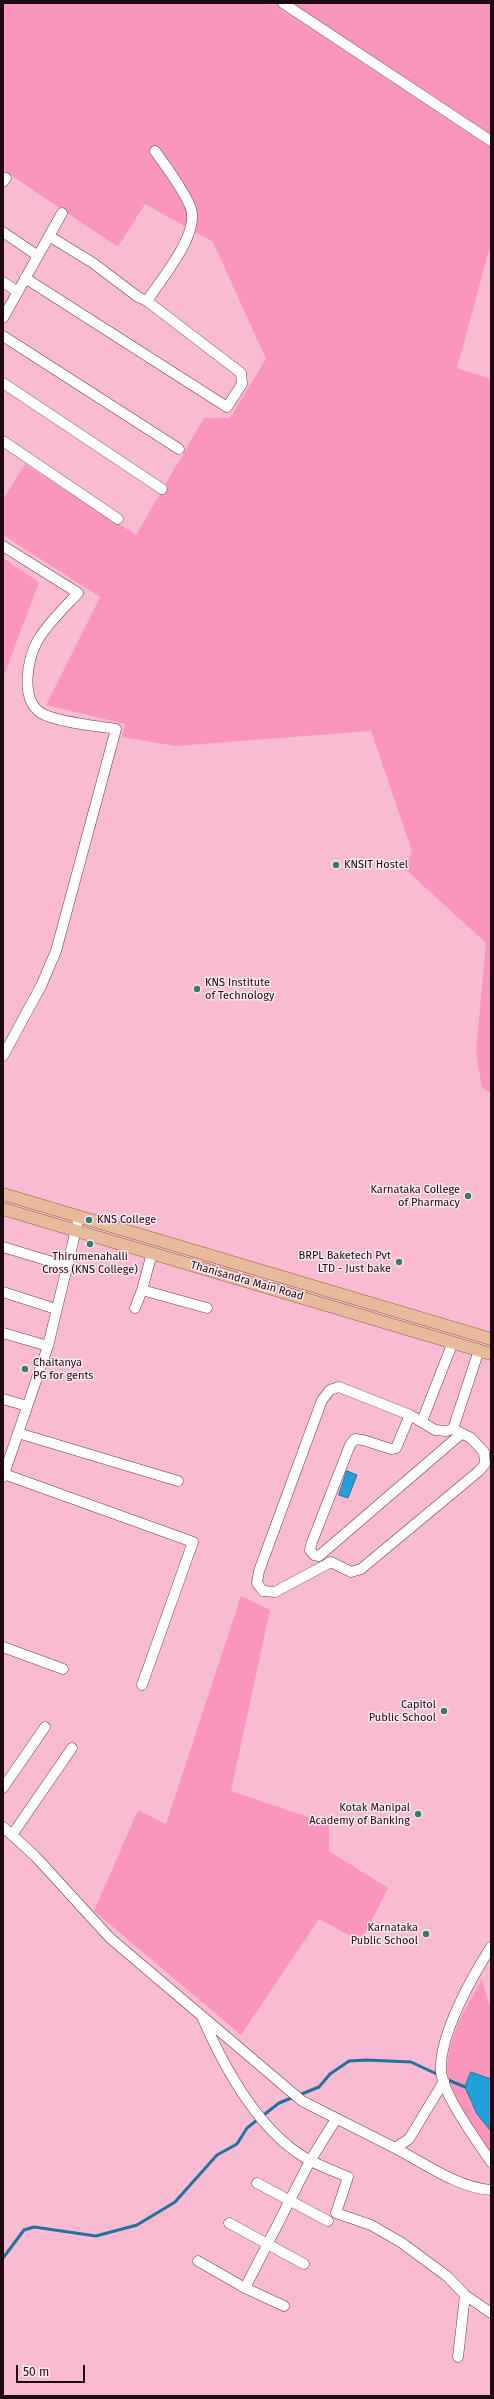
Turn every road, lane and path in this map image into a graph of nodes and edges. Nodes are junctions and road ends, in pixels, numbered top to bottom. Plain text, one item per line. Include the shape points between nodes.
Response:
1 (283, 3) edge
2 (491, 141) edge
3 (156, 151) dead end
4 (62, 213) dead end
5 (3, 232) edge
6 (49, 236) junction
7 (38, 256) junction
8 (25, 278) junction
9 (3, 282) edge
10 (18, 292) junction
11 (147, 301) junction
12 (3, 318) edge
13 (3, 336) edge
14 (3, 383) edge
15 (3, 442) edge
16 (179, 449) dead end
17 (162, 489) dead end
18 (118, 519) dead end
19 (3, 546) edge
20 (3, 1056) edge
21 (3, 1194) edge
22 (3, 1209) edge
23 (79, 1217) junction
24 (75, 1230) junction
25 (3, 1247) edge
26 (152, 1253) junction
27 (66, 1266) junction
28 (142, 1290) junction
29 (3, 1292) edge
30 (135, 1308) dead end
31 (207, 1308) dead end
32 (56, 1309) junction
33 (3, 1333) edge
34 (491, 1339) edge
35 (453, 1342) junction
36 (48, 1346) junction
37 (485, 1352) edge
38 (3, 1399) edge
39 (27, 1406) junction
40 (410, 1415) junction
41 (422, 1421) junction
42 (457, 1432) junction
43 (18, 1433) junction
44 (8, 1448) edge
45 (3, 1476) edge
46 (178, 1481) dead end
47 (3, 1647) edge
48 (63, 1669) dead end
49 (142, 1685) dead end
50 (45, 1727) dead end
51 (72, 1748) dead end
52 (3, 1788) edge
53 (3, 1826) edge
54 (12, 1835) junction
55 (491, 1947) edge
56 (202, 2016) junction
57 (444, 2081) junction
58 (336, 2119) junction
59 (395, 2148) junction
60 (310, 2161) junction
61 (491, 2162) edge
62 (257, 2183) dead end
63 (491, 2190) edge
64 (290, 2201) junction
65 (328, 2221) dead end
66 (229, 2223) dead end
67 (268, 2244) junction
68 (198, 2261) dead end
69 (304, 2264) dead end
70 (245, 2288) junction
71 (465, 2295) junction
72 (284, 2306) dead end
73 (491, 2313) edge
74 (458, 2357) dead end

1 - 2 street
3 - 11 street via 191,206 193,222 189,236
4 - 6 street
5 - 7 street
6 - 7 street
6 - 11 street
7 - 8 street
8 - 10 street
8 - 11 street via 226,407 242,384 241,373
9 - 10 street
10 - 12 street
13 - 16 street
14 - 17 street
15 - 18 street
19 - 20 street via 78,593 37,640 31,657 29,676 28,695 32,705 42,714 54,718 116,729 56,951 41,986
21 - 23 main road, Thanisandra Main Road
22 - 24 main road, Thanisandra Main Road
23 - 24 street
23 - 34 main road, Thanisandra Main Road
24 - 26 main road, Thanisandra Main Road
24 - 27 street
25 - 27 street
26 - 28 street
26 - 35 main road, Thanisandra Main Road
27 - 32 street
28 - 30 street
28 - 31 street
29 - 32 street
32 - 36 street
33 - 36 street
35 - 37 main road, Thanisandra Main Road
35 - 41 street
36 - 39 street
37 - 42 street
38 - 39 street
39 - 43 street
40 - 41 street
40 - 42 street via 396,1448 391,1450 359,1439 355,1439 350,1445 312,1542 310,1550 314,1555 319,1556
40 - 42 street via 339,1387 330,1390 322,1400 259,1571 257,1583 263,1591 275,1592 331,1562 351,1572 361,1569 479,1471 484,1464 484,1452 471,1438
41 - 42 street via 435,1430
43 - 44 street
43 - 46 street
44 - 45 street
45 - 49 street via 193,1542
47 - 48 street
50 - 52 street
51 - 54 street
53 - 54 street
54 - 56 street via 35,1856 110,1938
55 - 57 street via 471,1979 451,2023 441,2070
56 - 58 street via 296,2096
56 - 60 street via 219,2056 261,2117 274,2134
57 - 59 street via 409,2139
57 - 61 street via 457,2109
58 - 59 street
58 - 60 street
59 - 63 street via 457,2180 480,2189
60 - 64 street
60 - 71 street via 348,2177 336,2213 371,2225 402,2243 448,2277
62 - 64 street
64 - 65 street
64 - 67 street
66 - 67 street
67 - 69 street
67 - 70 street
68 - 70 street
70 - 72 street
71 - 73 street
71 - 74 street

